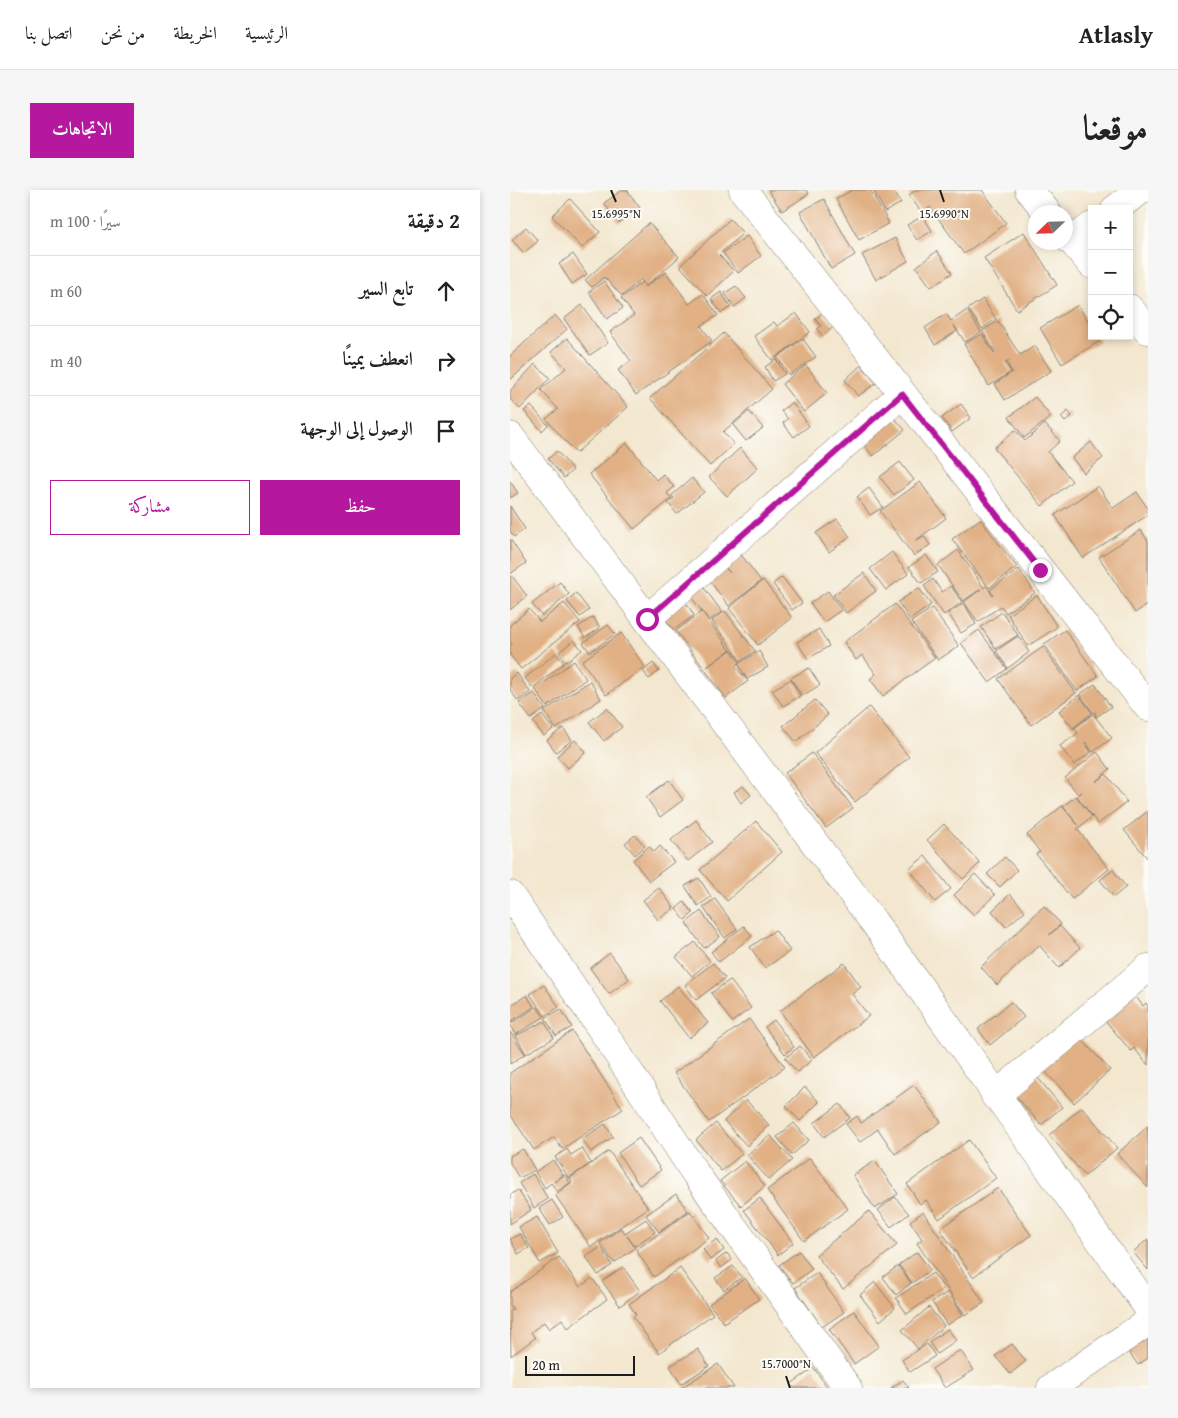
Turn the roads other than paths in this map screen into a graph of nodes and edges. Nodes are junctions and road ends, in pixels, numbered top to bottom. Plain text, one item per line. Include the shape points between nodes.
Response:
1 (743, 190) edge
2 (1029, 190) edge
3 (1141, 190) edge
4 (1041, 205) edge
5 (1121, 205) edge
6 (1076, 234) edge
7 (1088, 257) edge
8 (1133, 313) edge
9 (1148, 330) edge
10 (902, 394) junction
11 (510, 436) edge
12 (647, 619) junction
13 (1148, 707) edge
14 (510, 895) edge
15 (1148, 968) edge
16 (995, 1096) junction
17 (1148, 1308) edge
18 (1148, 1322) edge
19 (848, 1388) edge
20 (1051, 1388) edge

1 - 10 street
2 - 4 street
3 - 5 street
6 - 7 street
8 - 9 street
10 - 12 street
10 - 13 street
11 - 12 street
12 - 16 street via 873,921
14 - 19 street via 695,1173
15 - 16 street
16 - 17 street
18 - 20 street

